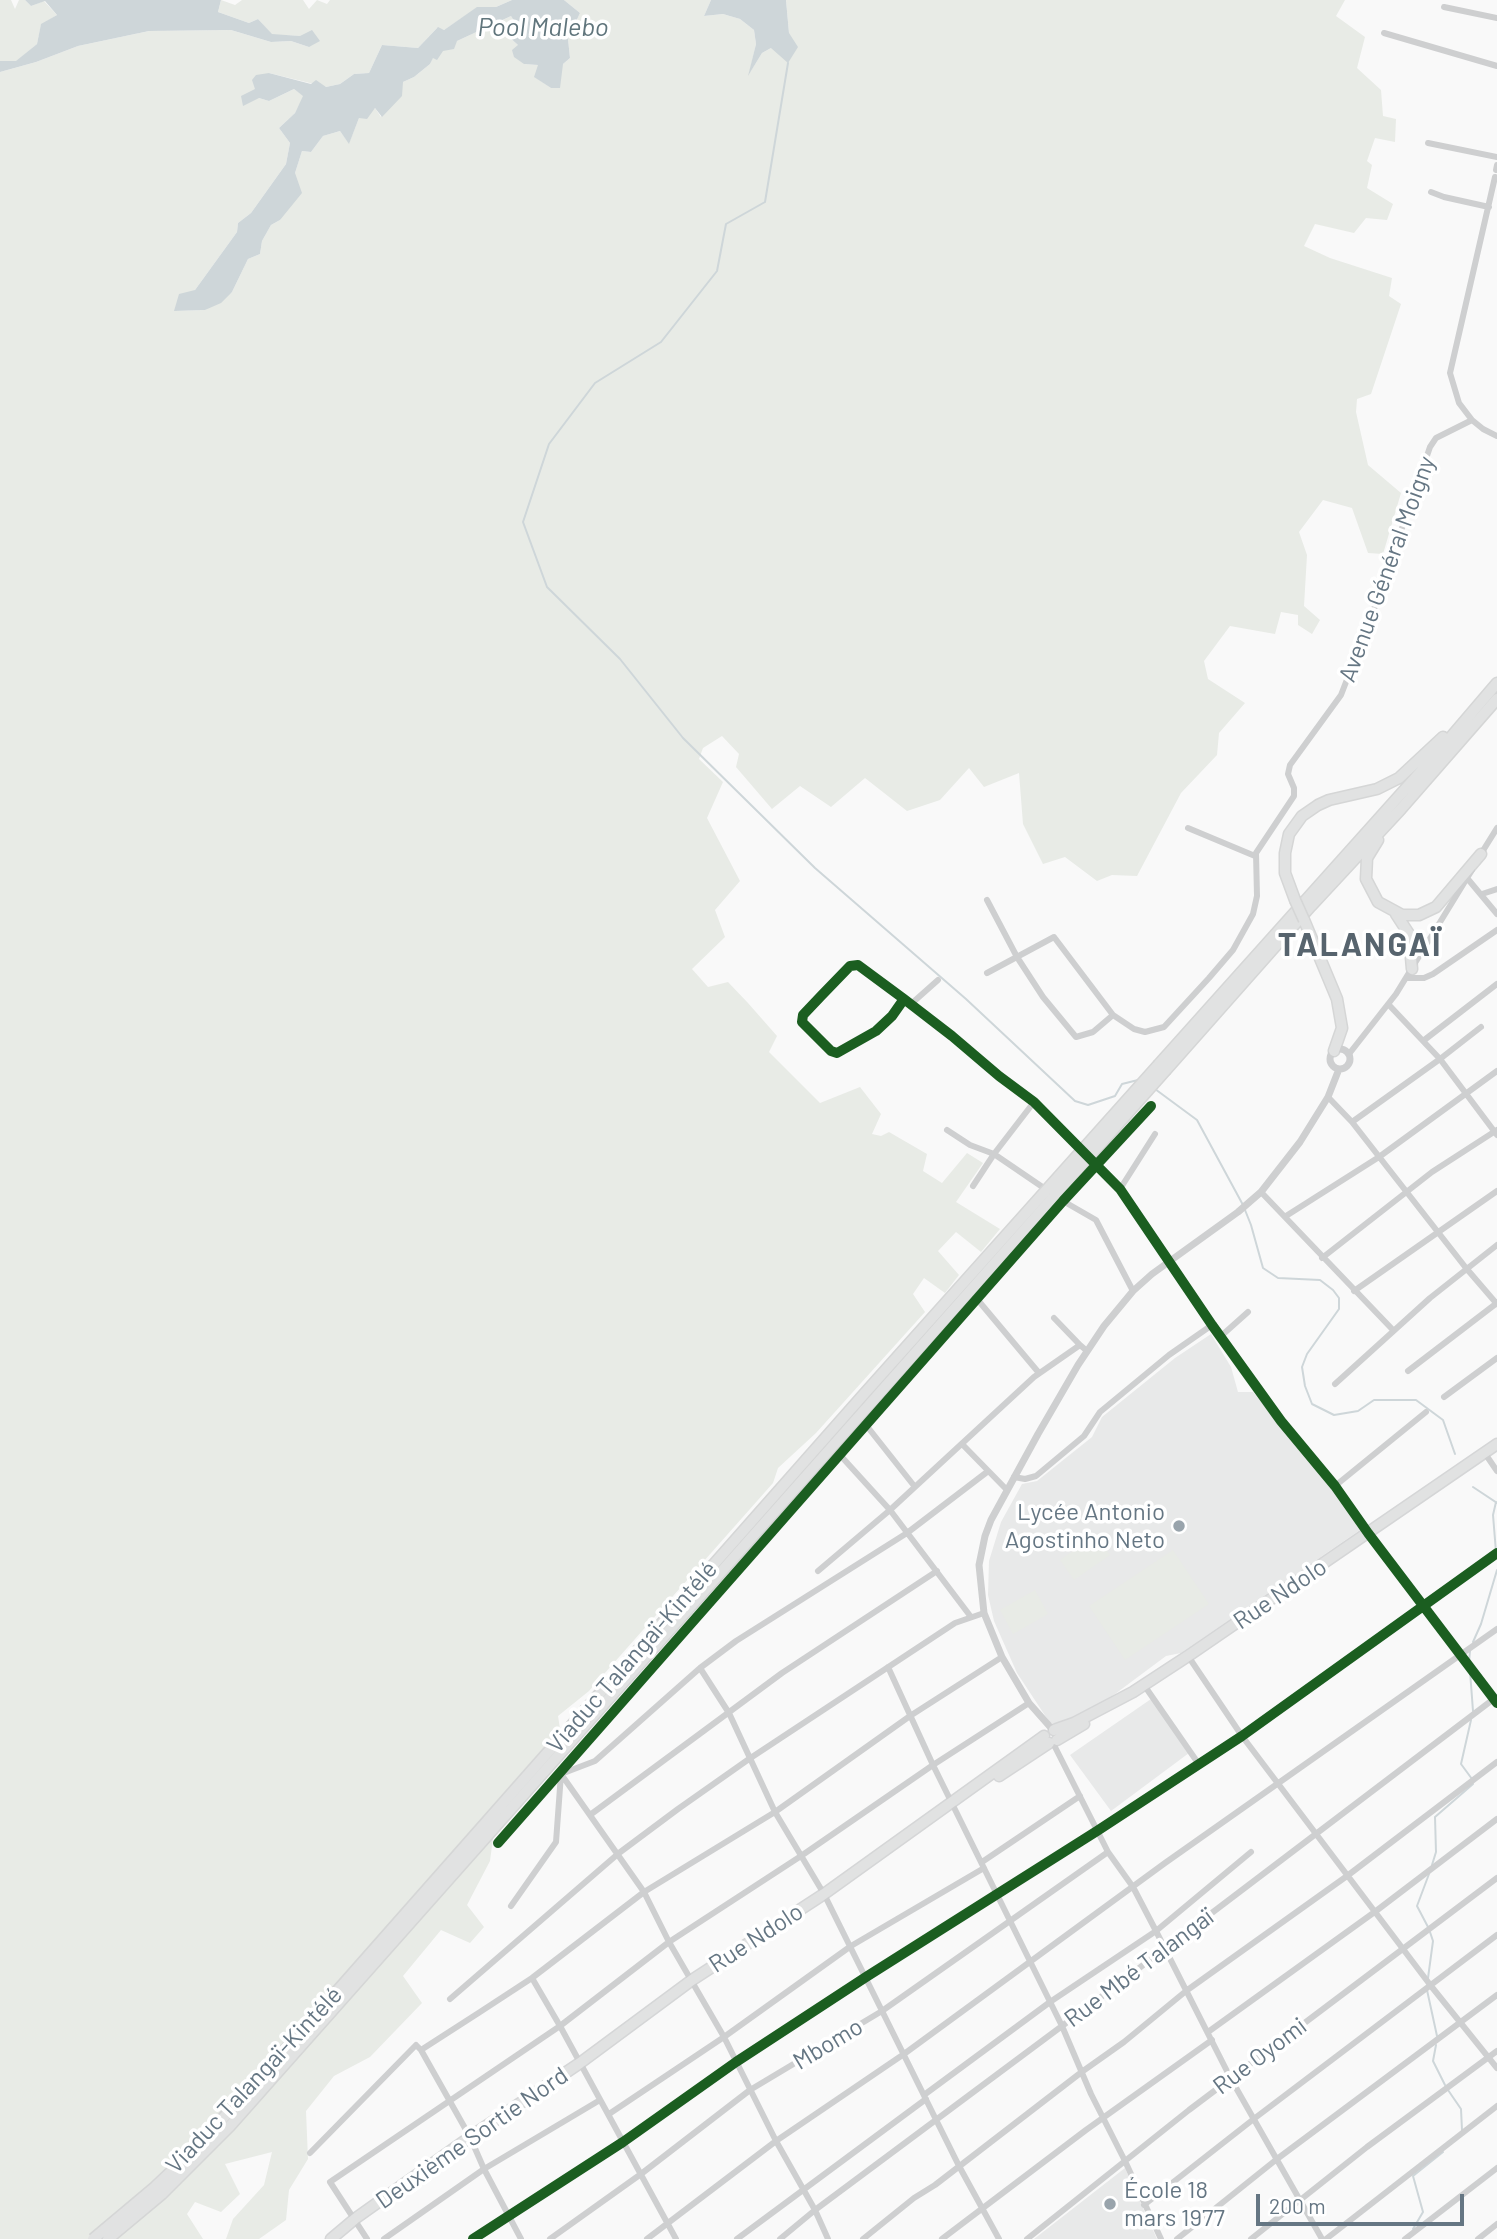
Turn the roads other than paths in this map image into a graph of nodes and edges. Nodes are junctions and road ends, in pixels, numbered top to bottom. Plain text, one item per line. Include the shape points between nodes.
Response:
1 (1444, 7) dead end
2 (1497, 18) edge
3 (1384, 33) dead end
4 (1497, 66) edge
5 (1427, 143) dead end
6 (1497, 157) edge
7 (1496, 173) edge
8 (1497, 191) edge
9 (1431, 192) dead end
10 (1490, 204) junction
11 (1472, 420) junction
12 (1497, 436) edge
13 (1497, 684) edge
14 (1497, 699) edge
15 (1472, 710) junction
16 (1401, 809) junction
17 (1188, 828) dead end
18 (1497, 828) edge
19 (1481, 854) junction
20 (1255, 856) junction
21 (1467, 878) junction
22 (1497, 889) edge
23 (1482, 894) junction
24 (987, 900) dead end
25 (1396, 914) junction
26 (1497, 914) edge
27 (1497, 930) edge
28 (1017, 957) junction
29 (986, 973) dead end
30 (1409, 973) junction
31 (938, 980) dead end
32 (1497, 984) edge
33 (904, 999) junction
34 (911, 1004) junction
35 (1389, 1005) junction
36 (1113, 1015) junction
37 (1481, 1027) dead end
38 (1423, 1041) junction
39 (1334, 1051) junction
40 (1349, 1054) junction
41 (1440, 1059) junction
42 (1162, 1067) junction
43 (1339, 1069) junction
44 (1497, 1071) edge
45 (1467, 1093) junction
46 (1328, 1097) junction
47 (1034, 1102) junction
48 (1151, 1105) dead end
49 (1352, 1122) junction
50 (947, 1130) dead end
51 (1496, 1132) edge
52 (1155, 1135) dead end
53 (993, 1154) junction
54 (1379, 1157) junction
55 (1098, 1164) junction
56 (973, 1186) dead end
57 (1120, 1189) junction
58 (1497, 1191) edge
59 (1261, 1192) junction
60 (1406, 1193) junction
61 (1063, 1201) junction
62 (1286, 1216) junction
63 (1437, 1231) junction
64 (1497, 1245) edge
65 (1322, 1258) junction
66 (1169, 1260) junction
67 (1466, 1268) junction
68 (1133, 1291) junction
69 (1354, 1291) junction
70 (977, 1299) junction
71 (1497, 1303) edge
72 (1248, 1312) dead end
73 (1055, 1318) dead end
74 (1212, 1325) junction
75 (1392, 1330) junction
76 (1220, 1337) junction
77 (1080, 1345) junction
78 (1087, 1351) junction
79 (1497, 1358) edge
80 (1408, 1371) dead end
81 (1039, 1373) junction
82 (1335, 1384) dead end
83 (1444, 1397) dead end
84 (1426, 1412) dead end
85 (866, 1425) junction
86 (962, 1444) junction
87 (1497, 1444) edge
88 (1484, 1452) junction
89 (840, 1455) junction
90 (1497, 1471) edge
91 (987, 1472) junction
92 (1014, 1477) junction
93 (915, 1486) junction
94 (1335, 1486) junction
95 (1007, 1490) junction
96 (890, 1510) junction
97 (907, 1533) junction
98 (1368, 1533) junction
99 (1497, 1553) edge
100 (818, 1571) dead end
101 (937, 1571) junction
102 (1422, 1605) junction
103 (984, 1613) junction
104 (971, 1617) junction
105 (1497, 1629) edge
106 (1459, 1655) junction
107 (1188, 1656) junction
108 (1002, 1657) junction
109 (888, 1667) junction
110 (700, 1668) junction
111 (1144, 1685) junction
112 (1496, 1700) edge
113 (1029, 1703) junction
114 (729, 1713) junction
115 (910, 1716) junction
116 (1242, 1736) junction
117 (1050, 1737) junction
118 (749, 1759) junction
119 (1497, 1762) edge
120 (1198, 1763) junction
121 (933, 1765) junction
122 (561, 1774) junction
123 (1279, 1785) junction
124 (1080, 1796) junction
125 (952, 1804) junction
126 (775, 1812) junction
127 (590, 1815) junction
128 (1497, 1819) edge
129 (1097, 1831) junction
130 (1316, 1834) junction
131 (498, 1843) dead end
132 (1108, 1852) junction
133 (1251, 1852) dead end
134 (619, 1853) junction
135 (801, 1856) junction
136 (983, 1865) junction
137 (1347, 1876) junction
138 (1497, 1878) edge
139 (1133, 1887) junction
140 (644, 1892) junction
141 (824, 1894) junction
142 (997, 1894) junction
143 (511, 1906) dead end
144 (1376, 1911) junction
145 (1011, 1921) junction
146 (1156, 1931) junction
147 (1497, 1935) edge
148 (668, 1942) junction
149 (851, 1946) junction
150 (1166, 1948) junction
151 (1404, 1949) junction
152 (1030, 1962) junction
153 (866, 1977) junction
154 (532, 1978) junction
155 (692, 1980) junction
156 (1431, 1986) junction
157 (1186, 1991) junction
158 (1497, 1995) edge
159 (450, 1999) dead end
160 (1050, 2003) junction
161 (882, 2011) junction
162 (1460, 2023) junction
163 (560, 2026) junction
164 (1062, 2026) junction
165 (1208, 2032) junction
166 (724, 2037) junction
167 (1212, 2040) junction
168 (421, 2050) junction
169 (1497, 2051) edge
170 (904, 2054) junction
171 (1489, 2057) junction
172 (736, 2062) junction
173 (580, 2063) junction
174 (1497, 2068) edge
175 (1083, 2071) junction
176 (1231, 2079) junction
177 (750, 2090) junction
178 (925, 2097) junction
179 (600, 2100) junction
180 (450, 2101) junction
181 (1497, 2106) edge
182 (609, 2114) junction
183 (1104, 2118) junction
184 (1255, 2118) junction
185 (937, 2120) junction
186 (470, 2137) junction
187 (776, 2141) junction
188 (623, 2142) junction
189 (310, 2152) dead end
190 (1277, 2158) junction
191 (1125, 2161) junction
192 (959, 2166) junction
193 (1497, 2168) edge
194 (484, 2169) junction
195 (640, 2174) junction
196 (802, 2190) junction
197 (1300, 2202) junction
198 (1144, 2205) junction
199 (982, 2207) junction
200 (815, 2210) junction
201 (508, 2216) junction
202 (356, 2218) junction
203 (668, 2224) junction
204 (1497, 2224) edge
205 (93, 2239) edge
206 (108, 2239) edge
207 (331, 2239) edge
208 (367, 2239) edge
209 (384, 2239) edge
210 (473, 2239) edge
211 (522, 2239) edge
212 (550, 2239) edge
213 (648, 2239) edge
214 (676, 2239) edge
215 (737, 2239) edge
216 (780, 2239) edge
217 (828, 2239) edge
218 (863, 2239) edge
219 (942, 2239) edge
220 (999, 2239) edge
221 (1027, 2239) edge
222 (1161, 2239) edge
223 (1177, 2239) edge
224 (1251, 2239) edge
225 (1324, 2239) edge
226 (1405, 2239) edge
227 (1478, 2239) edge

1 - 2 street
3 - 4 street
5 - 6 street
7 - 10 street
8 - 10 street
9 - 10 street
10 - 11 street via 1450,373 1459,403
11 - 12 street
11 - 20 street, Avenue Général Moigny via 1436,438 1430,447 1341,695 1290,765 1294,796
13 - 15 main road
14 - 16 main road
15 - 39 main road, bridge via 1399,778 1318,805 1302,816 1289,834 1285,873 1338,999 1342,1028
15 - 42 main road
16 - 25 main road via 1372,849 1365,869 1372,895
16 - 42 main road
17 - 20 street
18 - 19 street
19 - 21 street
19 - 25 main road via 1436,907 1419,915
20 - 36 street via 1253,915 1233,950 1209,978 1158,1029 1140,1031
21 - 23 street
21 - 30 street
22 - 23 street
23 - 26 street
24 - 28 street
25 - 30 main road via 1409,934 1413,954
27 - 30 street via 1429,976
28 - 29 street
28 - 36 street via 1054,937
28 - 36 street via 1076,1037 1093,1032
30 - 35 street
31 - 34 street
32 - 38 street
33 - 33 street via 876,1031 837,1053 802,1019 854,964
33 - 34 street
34 - 47 street
35 - 38 street
35 - 40 street
37 - 41 street
38 - 41 street
39 - 40 street via 1342,1049
39 - 43 street via 1330,1061
40 - 43 street via 1348,1065
41 - 45 street
41 - 49 street
42 - 205 main road, Viaduc Talangaï-Kintélé, bridge via 270,2067 193,2151
42 - 206 main road, Viaduc Talangaï-Kintélé, bridge via 230,2126 162,2194
43 - 46 street
44 - 45 street
45 - 51 street
45 - 54 street
46 - 49 street
46 - 59 street via 1293,1154
47 - 53 street
47 - 55 street
48 - 55 street
49 - 54 street
50 - 53 street
51 - 60 street
52 - 57 street
53 - 56 street
53 - 61 street
54 - 60 street
54 - 62 street
55 - 57 street
55 - 61 street
57 - 66 street
58 - 63 street
59 - 62 street
59 - 66 street
60 - 63 street
60 - 65 street
61 - 68 street via 1096,1220
61 - 70 street
62 - 65 street
63 - 67 street
63 - 69 street
64 - 67 street
65 - 69 street
66 - 68 street
66 - 74 street
67 - 71 street
67 - 75 street
68 - 78 street
69 - 75 street
70 - 81 street
70 - 85 street
71 - 80 street
72 - 76 street
73 - 77 street
74 - 76 street
74 - 92 street via 1100,1412 1084,1436 1036,1476
75 - 82 street
76 - 94 street
77 - 78 street
77 - 81 street
78 - 92 street
79 - 83 street
81 - 86 street
84 - 94 street
85 - 89 street
85 - 93 street
86 - 91 street
86 - 93 street
87 - 88 main road, Rue Ndolo
88 - 90 street
88 - 98 main road, Rue Ndolo
89 - 96 street
89 - 122 street
91 - 95 street
91 - 97 street
92 - 95 street
93 - 96 street
94 - 98 street
95 - 103 street via 981,1552
96 - 97 street
96 - 100 street
97 - 101 street
97 - 110 street
98 - 102 street
98 - 107 main road, Rue Ndolo
99 - 102 street
101 - 104 street
101 - 114 street
102 - 106 street
102 - 116 street
103 - 104 street
103 - 108 street
104 - 109 street
105 - 106 street
106 - 112 street
106 - 123 street
107 - 111 main road, Rue Ndolo
107 - 116 street
108 - 113 street
108 - 115 street
109 - 115 street
109 - 118 street
110 - 114 street
110 - 122 street via 595,1760
111 - 117 main road, Rue Ndolo
111 - 120 street
112 - 130 street, Rue Mbé Talangaï
113 - 117 street
113 - 121 street
114 - 118 street
114 - 127 street
115 - 121 street
115 - 126 street
116 - 120 street
116 - 123 street
117 - 124 street
117 - 125 main road
118 - 126 street
118 - 134 street
119 - 137 street
120 - 129 street
121 - 125 street
121 - 135 street
122 - 127 street
122 - 131 street
122 - 143 street via 556,1842
123 - 130 street
123 - 139 street
124 - 129 street
124 - 136 street
125 - 136 street
125 - 141 main road, Rue Ndolo
126 - 135 street
126 - 140 street
127 - 134 street
128 - 144 street
129 - 132 street
129 - 142 street
130 - 137 street
130 - 150 street, Rue Mbé Talangaï
132 - 139 street
132 - 145 street, Mbomo
133 - 146 street
134 - 140 street
134 - 159 street
135 - 141 street
135 - 148 street
136 - 142 street
136 - 149 street
137 - 144 street
137 - 157 street
138 - 151 street, Rue Oyomi
139 - 146 street
139 - 152 street
140 - 148 street
140 - 154 street
141 - 149 street
141 - 155 main road, Rue Ndolo
142 - 145 street
142 - 153 street
144 - 151 street
144 - 165 street
145 - 152 street
145 - 161 street, Mbomo
146 - 150 street
146 - 160 street
147 - 156 street
148 - 155 street
148 - 163 street
149 - 153 street
149 - 166 street
150 - 157 street
150 - 164 street, Rue Mbé Talangaï
151 - 156 street
151 - 176 street, Rue Oyomi
152 - 160 street
152 - 170 street
153 - 161 street
153 - 172 street
154 - 163 street
154 - 168 street
155 - 166 street
155 - 173 main road, Rue Ndolo
156 - 162 street
156 - 184 street
157 - 165 street
157 - 175 street
158 - 162 street
160 - 164 street
160 - 178 street
161 - 170 street
161 - 177 street, Mbomo
162 - 171 street
162 - 190 street
163 - 173 street
163 - 180 street
164 - 175 street
164 - 185 street, Rue Mbé Talangaï
165 - 167 street
166 - 172 street
166 - 182 street
167 - 176 street
167 - 183 street
168 - 180 street
168 - 189 street via 416,2045
169 - 171 street
170 - 178 street
170 - 187 street
171 - 174 street
171 - 197 street
172 - 177 street
172 - 188 street
173 - 179 street
173 - 186 main road, Deuxième Sortie Nord
175 - 183 street
175 - 192 street
176 - 184 street
176 - 191 street, Rue Oyomi
177 - 187 street
177 - 195 street, Mbomo
178 - 185 street
178 - 196 street
179 - 182 street
179 - 194 street
180 - 186 street
180 - 202 street via 330,2182
181 - 225 street
182 - 188 street
183 - 191 street
183 - 199 street
184 - 190 street
184 - 198 street
185 - 192 street
185 - 200 street, Rue Mbé Talangaï
186 - 194 street
186 - 202 main road, Deuxième Sortie Nord
187 - 196 street
187 - 203 street
188 - 195 street
188 - 201 street
190 - 197 street
190 - 223 street
191 - 198 street
191 - 221 street, Rue Oyomi
192 - 199 street
192 - 218 street
193 - 226 street
194 - 201 street
194 - 209 street
195 - 203 street
195 - 212 street, Mbomo
196 - 200 street
196 - 215 street
197 - 224 street
197 - 225 street
198 - 222 street
199 - 219 street
199 - 220 street
200 - 216 street, Rue Mbé Talangaï
200 - 217 street
201 - 210 street
201 - 211 street
202 - 207 main road, Deuxième Sortie Nord
202 - 208 street
203 - 213 street
203 - 214 street
204 - 227 street

